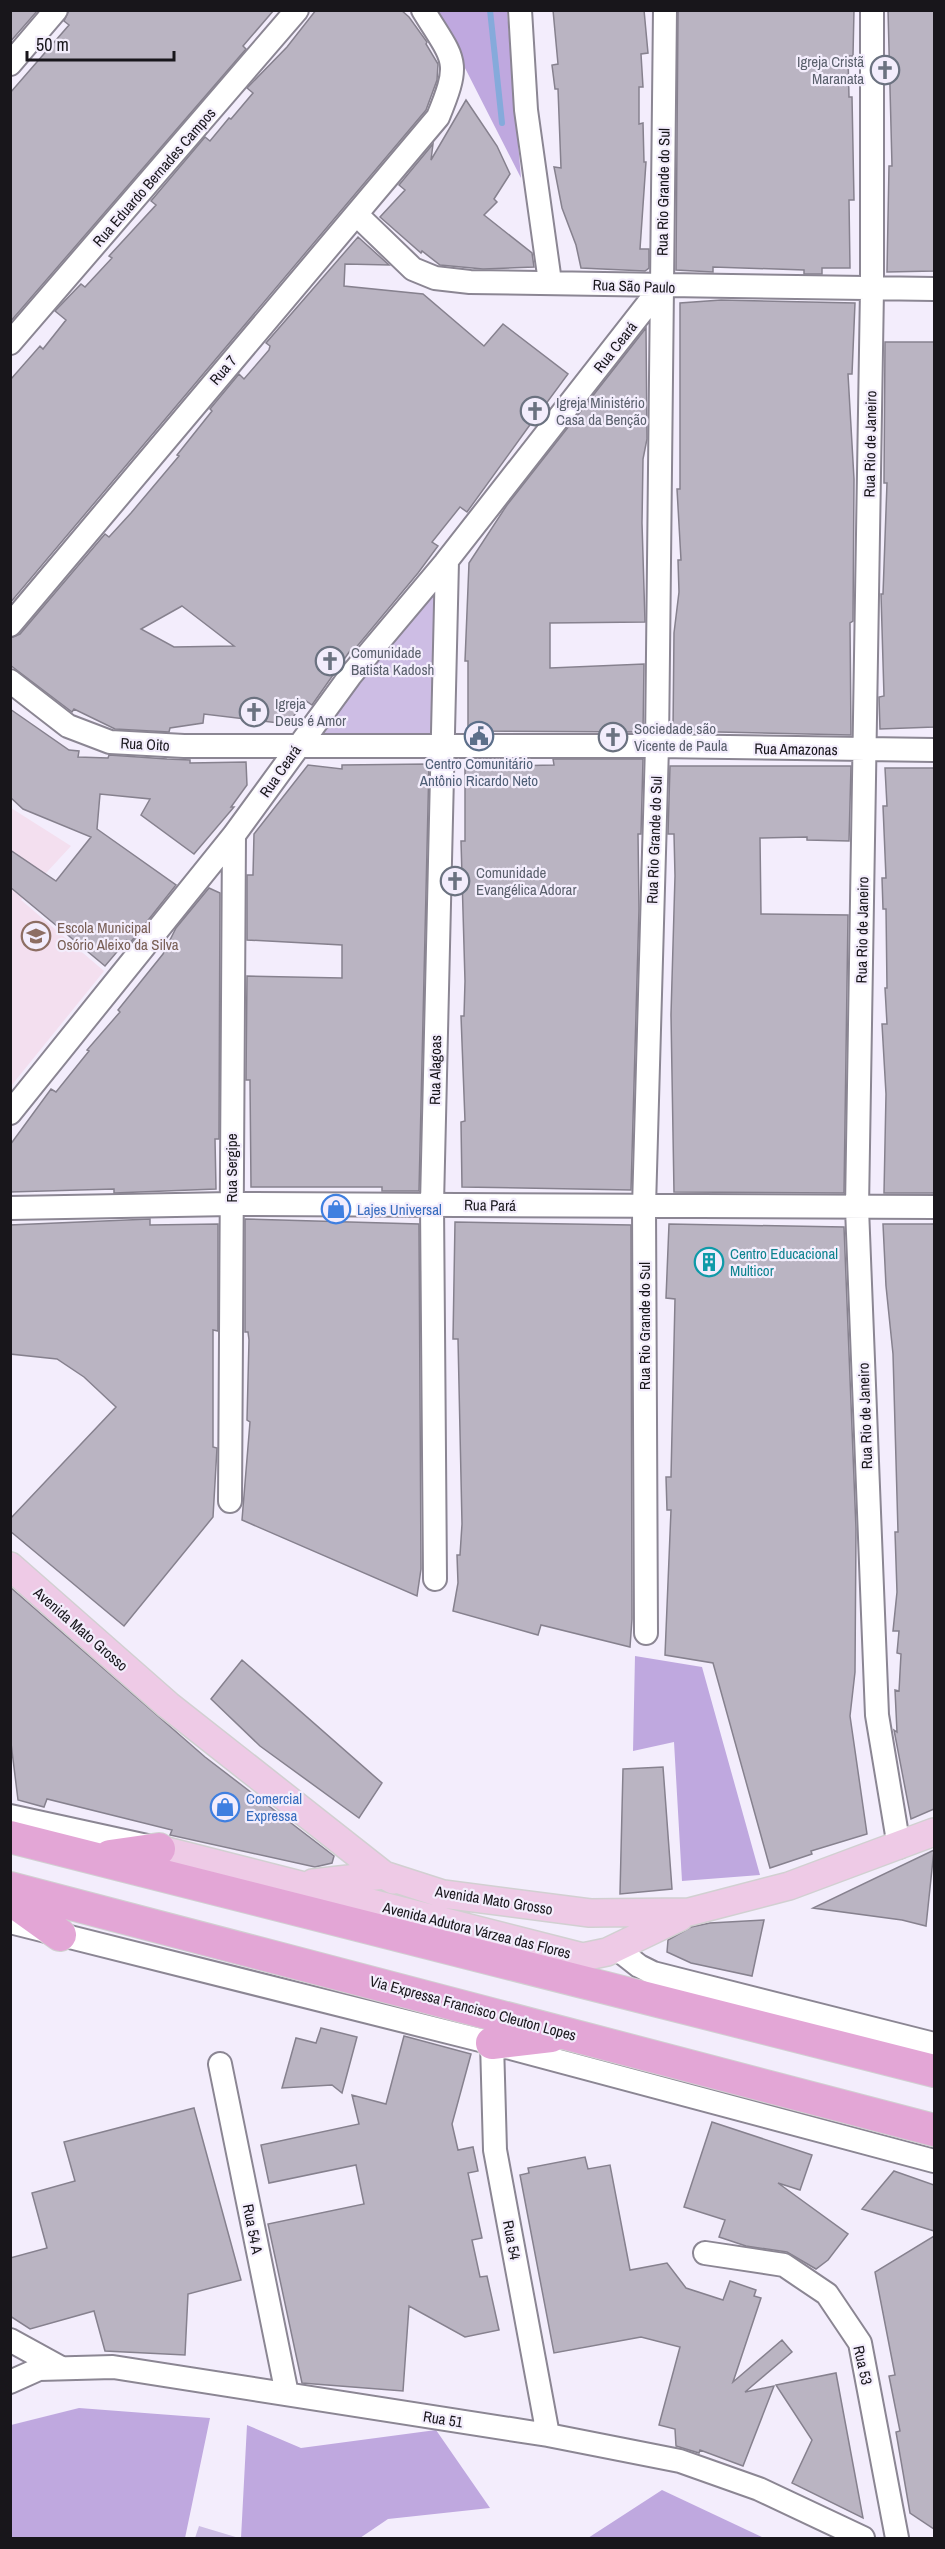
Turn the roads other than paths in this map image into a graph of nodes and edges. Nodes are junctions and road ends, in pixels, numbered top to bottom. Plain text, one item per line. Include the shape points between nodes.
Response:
1 (56, 10) edge
2 (297, 10) edge
3 (423, 10) edge
4 (520, 10) edge
5 (665, 10) edge
6 (872, 10) edge
7 (10, 64) edge
8 (357, 215) junction
9 (550, 282) junction
10 (661, 287) junction
11 (872, 289) junction
12 (934, 289) edge
13 (10, 343) edge
14 (447, 561) junction
15 (10, 624) edge
16 (10, 681) edge
17 (298, 745) junction
18 (444, 746) junction
19 (657, 746) junction
20 (934, 750) edge
21 (865, 751) junction
22 (234, 835) junction
23 (10, 1113) edge
24 (231, 1203) junction
25 (432, 1204) junction
26 (934, 1206) edge
27 (644, 1207) junction
28 (10, 1208) edge
29 (857, 1208) junction
30 (230, 1502) dead end
31 (10, 1566) edge
32 (435, 1579) dead end
33 (646, 1633) dead end
34 (10, 1816) edge
35 (934, 1832) edge
36 (10, 1837) edge
37 (339, 1840) junction
38 (898, 1847) junction
39 (159, 1849) junction
40 (88, 1857) junction
41 (384, 1875) junction
42 (329, 1881) junction
43 (297, 1885) junction
44 (10, 1888) edge
45 (10, 1899) edge
46 (537, 1908) junction
47 (689, 1912) junction
48 (10, 1922) edge
49 (443, 1922) junction
50 (60, 1935) junction
51 (616, 1948) junction
52 (571, 2034) junction
53 (492, 2043) junction
54 (934, 2044) edge
55 (220, 2064) dead end
56 (934, 2072) edge
57 (934, 2130) edge
58 (934, 2161) edge
59 (705, 2253) dead end
60 (10, 2340) edge
61 (62, 2369) junction
62 (10, 2382) edge
63 (287, 2394) junction
64 (548, 2435) junction
65 (863, 2538) edge
66 (897, 2538) edge

1 - 7 street
2 - 13 street, Rua Eduardo Bernades Campos
3 - 8 street, Rua 7 via 454,61 451,87 438,117
4 - 9 street via 526,111
5 - 10 street, Rua Rio Grande do Sul
6 - 11 street, Rua Rio de Janeiro
8 - 9 street, Rua São Paulo via 413,268 435,278
8 - 15 street, Rua 7
9 - 10 street, Rua São Paulo
10 - 11 street, Rua São Paulo
10 - 14 street, Rua Ceará
10 - 19 street, Rua Rio Grande do Sul
11 - 12 street, Rua São Paulo
11 - 21 street, Rua Rio de Janeiro
14 - 17 street, Rua Ceará via 350,676
14 - 18 street, Rua Alagoas
16 - 17 street, Rua Oito via 68,726 110,742
17 - 18 street, Rua Amazonas
17 - 22 street, Rua Ceará
18 - 19 street, Rua Amazonas
18 - 25 street, Rua Alagoas
19 - 21 street, Rua Amazonas
19 - 27 street, Rua Rio Grande do Sul
20 - 21 street, Rua Amazonas
21 - 29 street, Rua Rio de Janeiro
22 - 23 street, Rua Ceará
22 - 24 street, Rua Sergipe
24 - 25 street, Rua Pará
24 - 28 street, Rua Pará
24 - 30 street, Rua Sergipe
25 - 27 street, Rua Pará
25 - 32 street, Rua Alagoas
26 - 29 street, Rua Pará
27 - 29 street, Rua Pará
27 - 33 street, Rua Rio Grande do Sul
29 - 38 street, Rua Rio de Janeiro via 877,1715
31 - 37 main road, Avenida Mato Grosso via 168,1705
34 - 39 street, Avenida Adutora Várzea das Flores
35 - 38 main road, Avenida Mato Grosso
36 - 40 highway
37 - 41 main road, Avenida Mato Grosso
37 - 42 main road via 340,1863
38 - 47 main road, Avenida Mato Grosso via 789,1886
39 - 40 highway
39 - 43 main road, Avenida Adutora Várzea das Flores
40 - 56 highway
41 - 42 main road
41 - 46 main road, Avenida Mato Grosso via 443,1894
41 - 49 main road via 428,1904
42 - 43 main road
43 - 49 main road, Avenida Adutora Várzea das Flores
44 - 52 highway, Via Expressa Francisco Cleuton Lopes
45 - 50 highway
46 - 47 main road, Avenida Mato Grosso via 590,1913
46 - 51 main road via 593,1932
47 - 51 main road, Avenida Adutora Várzea das Flores
48 - 50 street
49 - 51 main road, Avenida Adutora Várzea das Flores via 583,1957
50 - 53 street
51 - 54 street via 653,1973
52 - 53 highway
52 - 57 highway, Via Expressa Francisco Cleuton Lopes
53 - 58 street
53 - 64 street, Rua 54 via 495,2150
55 - 63 street, Rua 54 A
59 - 66 street, Rua 53 via 784,2265 826,2294 860,2343
60 - 61 street
61 - 62 street, Rua 51 via 39,2369
61 - 63 street, Rua 51 via 113,2367
63 - 64 street, Rua 51
64 - 65 street, Rua 51 via 680,2461 759,2489

